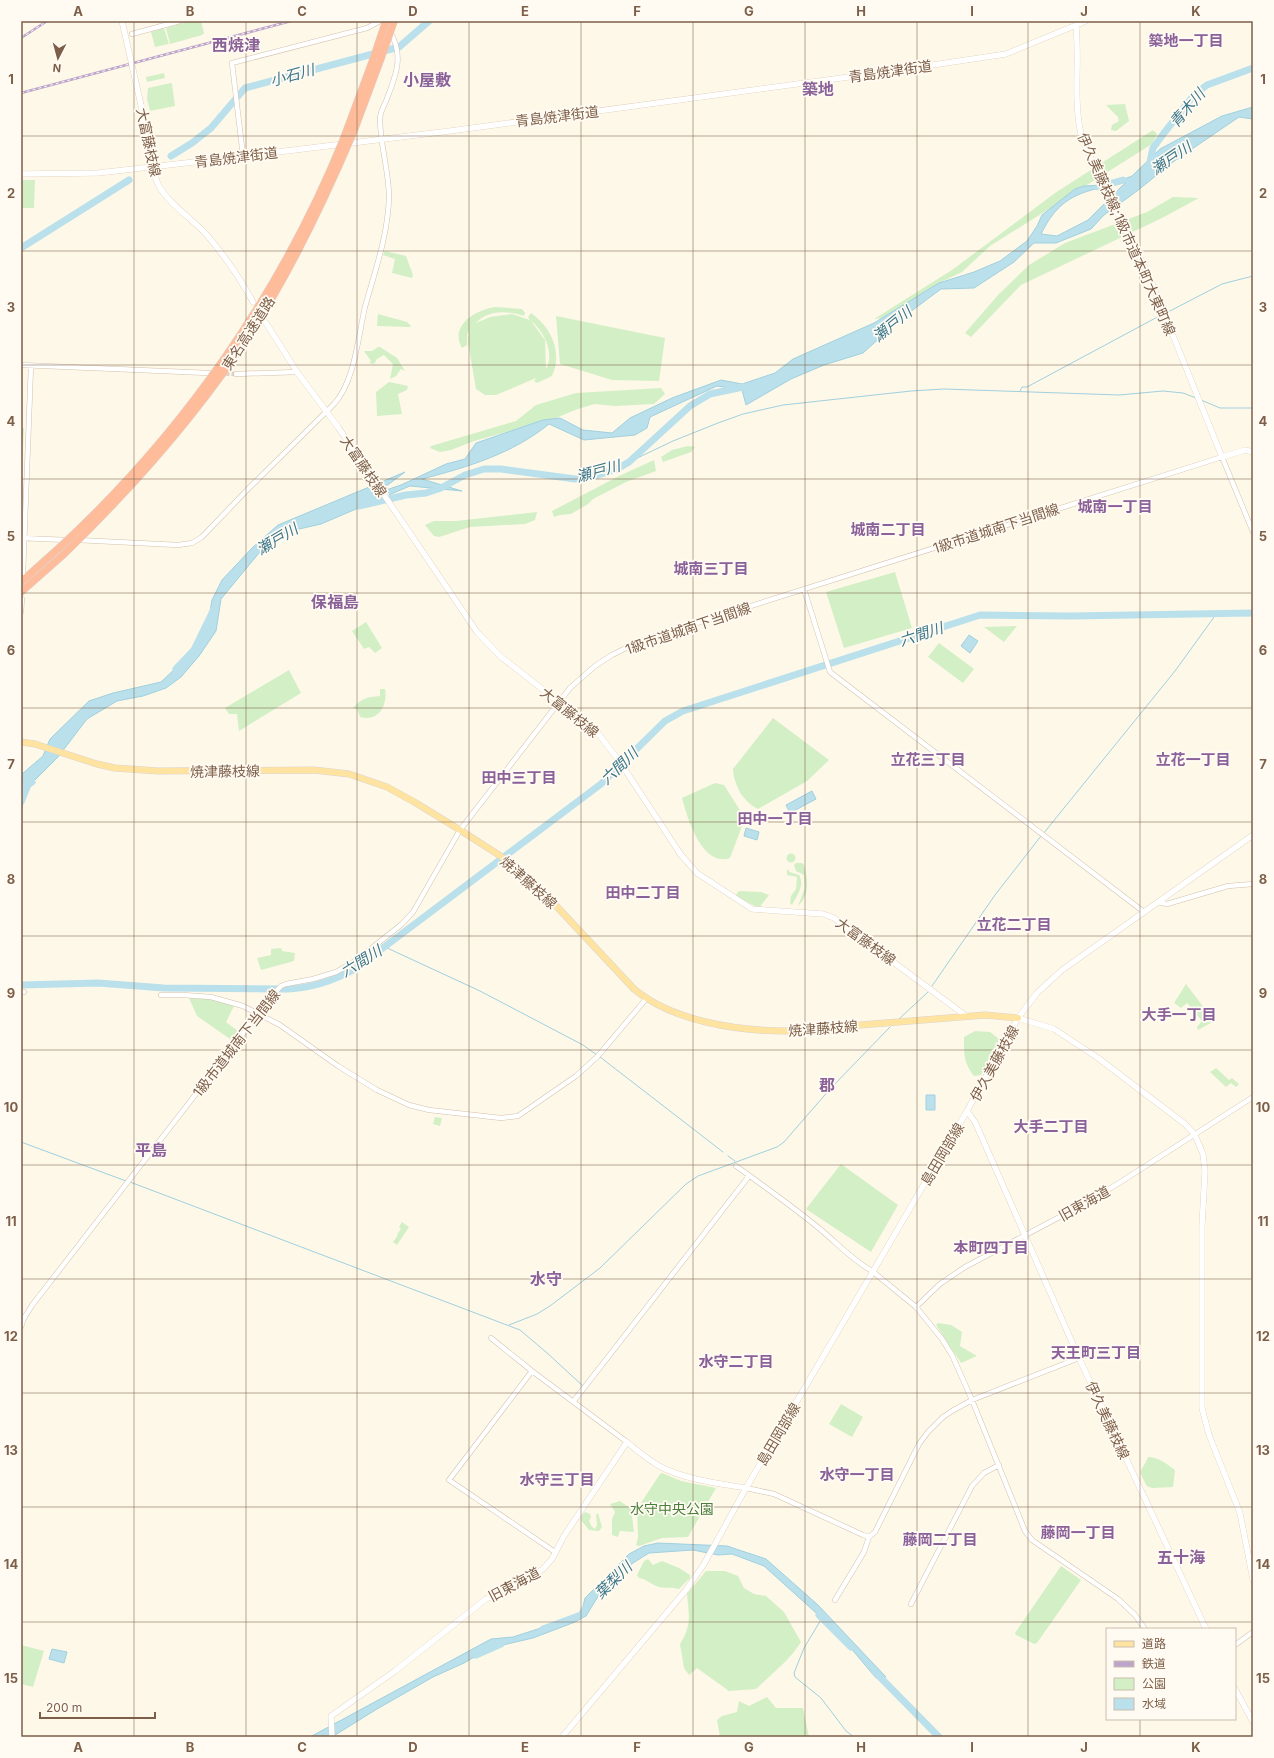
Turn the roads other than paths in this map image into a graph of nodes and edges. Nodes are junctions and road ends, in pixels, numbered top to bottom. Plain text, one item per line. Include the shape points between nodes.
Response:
1 (122, 21) edge
2 (180, 21) edge
3 (381, 21) edge
4 (386, 21) edge
5 (394, 21) edge
6 (1086, 21) edge
7 (1075, 23) edge
8 (132, 34) dead end
9 (383, 139) junction
10 (243, 156) junction
11 (152, 167) junction
12 (21, 174) edge
13 (253, 302) dead end
14 (266, 323) dead end
15 (21, 365) edge
16 (31, 366) junction
17 (298, 372) junction
18 (208, 373) tunnel mouth
19 (236, 374) tunnel mouth
20 (326, 412) junction
21 (1253, 452) edge
22 (1222, 456) junction
23 (1253, 532) edge
24 (23, 538) edge
25 (61, 551) junction
26 (23, 573) dead end
27 (21, 582) edge
28 (804, 589) junction
29 (21, 595) edge
30 (21, 612) edge
31 (559, 702) junction
32 (21, 742) edge
33 (460, 830) junction
34 (1253, 835) edge
35 (1253, 884) edge
36 (1158, 902) junction
37 (1144, 912) junction
38 (161, 995) dead end
39 (646, 999) junction
40 (257, 1014) junction
41 (966, 1016) junction
42 (1018, 1018) junction
43 (1253, 1097) edge
44 (967, 1111) junction
45 (1194, 1135) junction
46 (736, 1166) dead end
47 (749, 1176) junction
48 (1025, 1235) junction
49 (872, 1271) junction
50 (916, 1307) junction
51 (21, 1327) edge
52 (492, 1338) dead end
53 (1079, 1358) junction
54 (532, 1371) junction
55 (972, 1400) junction
56 (573, 1402) junction
57 (626, 1442) junction
58 (999, 1465) junction
59 (746, 1488) junction
60 (869, 1537) junction
61 (555, 1552) junction
62 (1253, 1580) edge
63 (835, 1600) dead end
64 (911, 1604) dead end
65 (1144, 1628) edge
66 (1206, 1628) edge
67 (1253, 1632) edge
68 (1236, 1644) edge
69 (1236, 1691) edge
70 (1253, 1722) edge
71 (332, 1737) edge
72 (562, 1737) edge

1 - 11 main road, 大富藤枝線, bridge
2 - 8 street
3 - 9 street via 395,42 399,62 381,115
3 - 10 street via 366,28 232,63
4 - 25 highway, 東名高速道路, bridge via 344,138 320,192 264,296 181,418 135,473
5 - 25 highway, 東名高速道路, bridge via 353,133 309,229 259,320 166,446 130,488
6 - 7 main road, 青島焼津街道
7 - 9 main road, 青島焼津街道 via 1006,54
7 - 22 main road, 伊久美藤枝線;1級市道本町大東町線 via 1078,44 1078,119 1083,142 1149,276
9 - 10 main road, 青島焼津街道
9 - 20 street via 389,198 382,245 349,378 342,394
10 - 11 main road, 青島焼津街道
11 - 12 main road, 青島焼津街道 via 98,173
11 - 13 main road, 大富藤枝線 via 160,188 206,234
14 - 17 main road, 大富藤枝線
15 - 16 street
16 - 18 street
16 - 24 street
17 - 19 street
17 - 20 main road, 大富藤枝線
20 - 24 street via 207,532 192,543 178,545
20 - 31 main road, 大富藤枝線 via 477,632 500,656
21 - 22 main road via 1245,450
22 - 23 street
22 - 28 street, 1級市道城南下当間線
24 - 26 street
25 - 27 highway, 東名高速道路
25 - 29 highway, 東名高速道路
28 - 31 street, 1級市道城南下当間線 via 625,647 578,680
28 - 37 street via 829,670
29 - 30 street
31 - 33 street, 1級市道城南下当間線
31 - 41 main road, 大富藤枝線 via 597,732 622,764 681,855 697,873 752,909 823,914 834,918
32 - 33 main road, 焼津藤枝線 via 123,769 314,770 349,774 397,792
33 - 39 main road, 焼津藤枝線 via 526,876
33 - 40 street, 1級市道城南下当間線 via 413,912 402,924 358,959 340,969 313,979 281,986
34 - 36 main road, 伊久美藤枝線
35 - 36 street via 1228,886 1167,904
36 - 37 main road, 伊久美藤枝線
37 - 42 main road, 伊久美藤枝線 via 1062,970 1037,993
38 - 40 street via 211,997 243,1006
39 - 40 street via 601,1052 576,1076 518,1116 500,1118 417,1108 376,1090 280,1025
39 - 41 main road, 焼津藤枝線 via 665,1010 687,1016 766,1031
40 - 51 street, 1級市道城南下当間線 via 33,1304
41 - 42 main road, 焼津藤枝線
42 - 44 main road, 伊久美藤枝線
42 - 45 main road, 伊久美藤枝線 via 1054,1029 1175,1116
43 - 45 street, 旧東海道
44 - 48 main road, 伊久美藤枝線 via 975,1122
44 - 49 main road, 島田岡部線
45 - 48 street, 旧東海道 via 1106,1191
45 - 62 main road, 伊久美藤枝線 via 1203,1154 1205,1171 1202,1220 1202,1408 1209,1435 1240,1513
46 - 47 street
47 - 49 street
47 - 56 street
48 - 50 street, 旧東海道 via 958,1272 940,1284
48 - 53 main road, 伊久美藤枝線
49 - 50 street
49 - 59 main road, 島田岡部線
50 - 55 street via 952,1355
52 - 54 street
53 - 55 street
53 - 66 main road, 伊久美藤枝線
54 - 56 street
54 - 61 street via 449,1480
55 - 58 street
55 - 60 street via 952,1411 928,1432 913,1455 875,1532
56 - 57 street
57 - 59 main road via 662,1467 683,1476
57 - 61 main road, 旧東海道
58 - 64 street via 984,1473 972,1486
58 - 65 street via 1028,1536 1118,1599
59 - 60 street via 774,1494
59 - 72 main road, 島田岡部線 via 686,1590
60 - 63 street via 864,1552
61 - 71 main road, 旧東海道 via 543,1569 478,1604 396,1671 330,1716
67 - 68 street
69 - 70 main road

